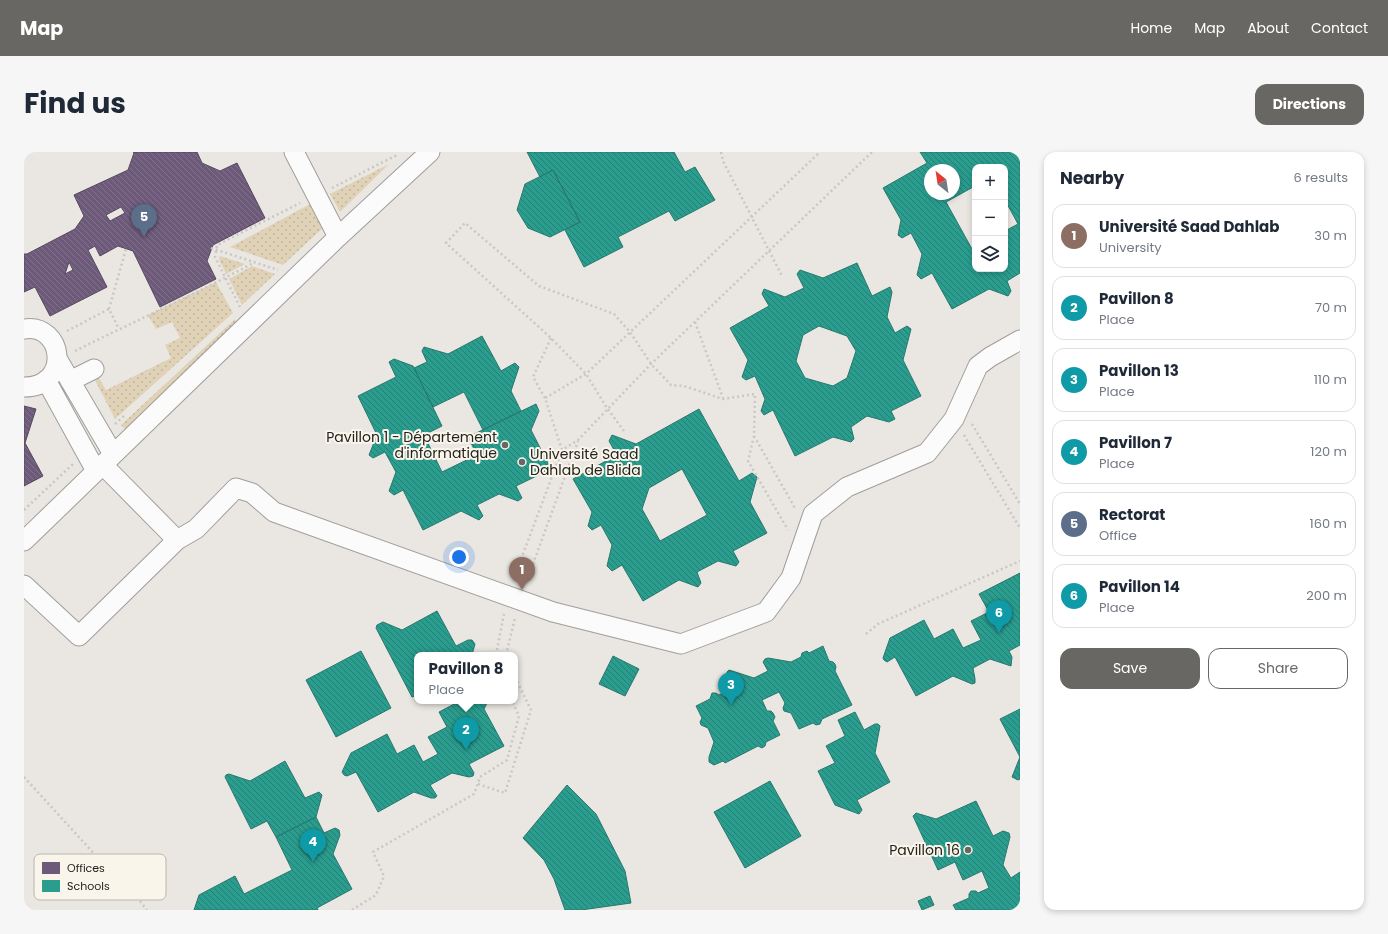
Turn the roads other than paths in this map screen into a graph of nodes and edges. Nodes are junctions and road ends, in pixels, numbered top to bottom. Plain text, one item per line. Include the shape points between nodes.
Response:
1 (294, 152) edge
2 (430, 152) edge
3 (338, 237) junction
4 (24, 329) edge
5 (1020, 340) edge
6 (58, 360) junction
7 (94, 369) dead end
8 (46, 380) junction
9 (70, 381) junction
10 (24, 388) edge
11 (104, 463) junction
12 (177, 540) junction
13 (24, 541) edge
14 (24, 585) edge

1 - 3 lane
2 - 3 lane
3 - 11 lane
4 - 6 lane via 37,329 46,334 53,341
5 - 12 lane via 978,366 957,412 927,453 847,487 814,514 790,578 766,612 681,644 553,612 274,512 252,493 236,488 196,529
6 - 8 lane via 50,378
6 - 9 lane
7 - 9 lane
8 - 10 lane via 34,387
8 - 11 lane
9 - 11 lane
11 - 12 lane
11 - 13 lane
12 - 14 lane via 78,636

